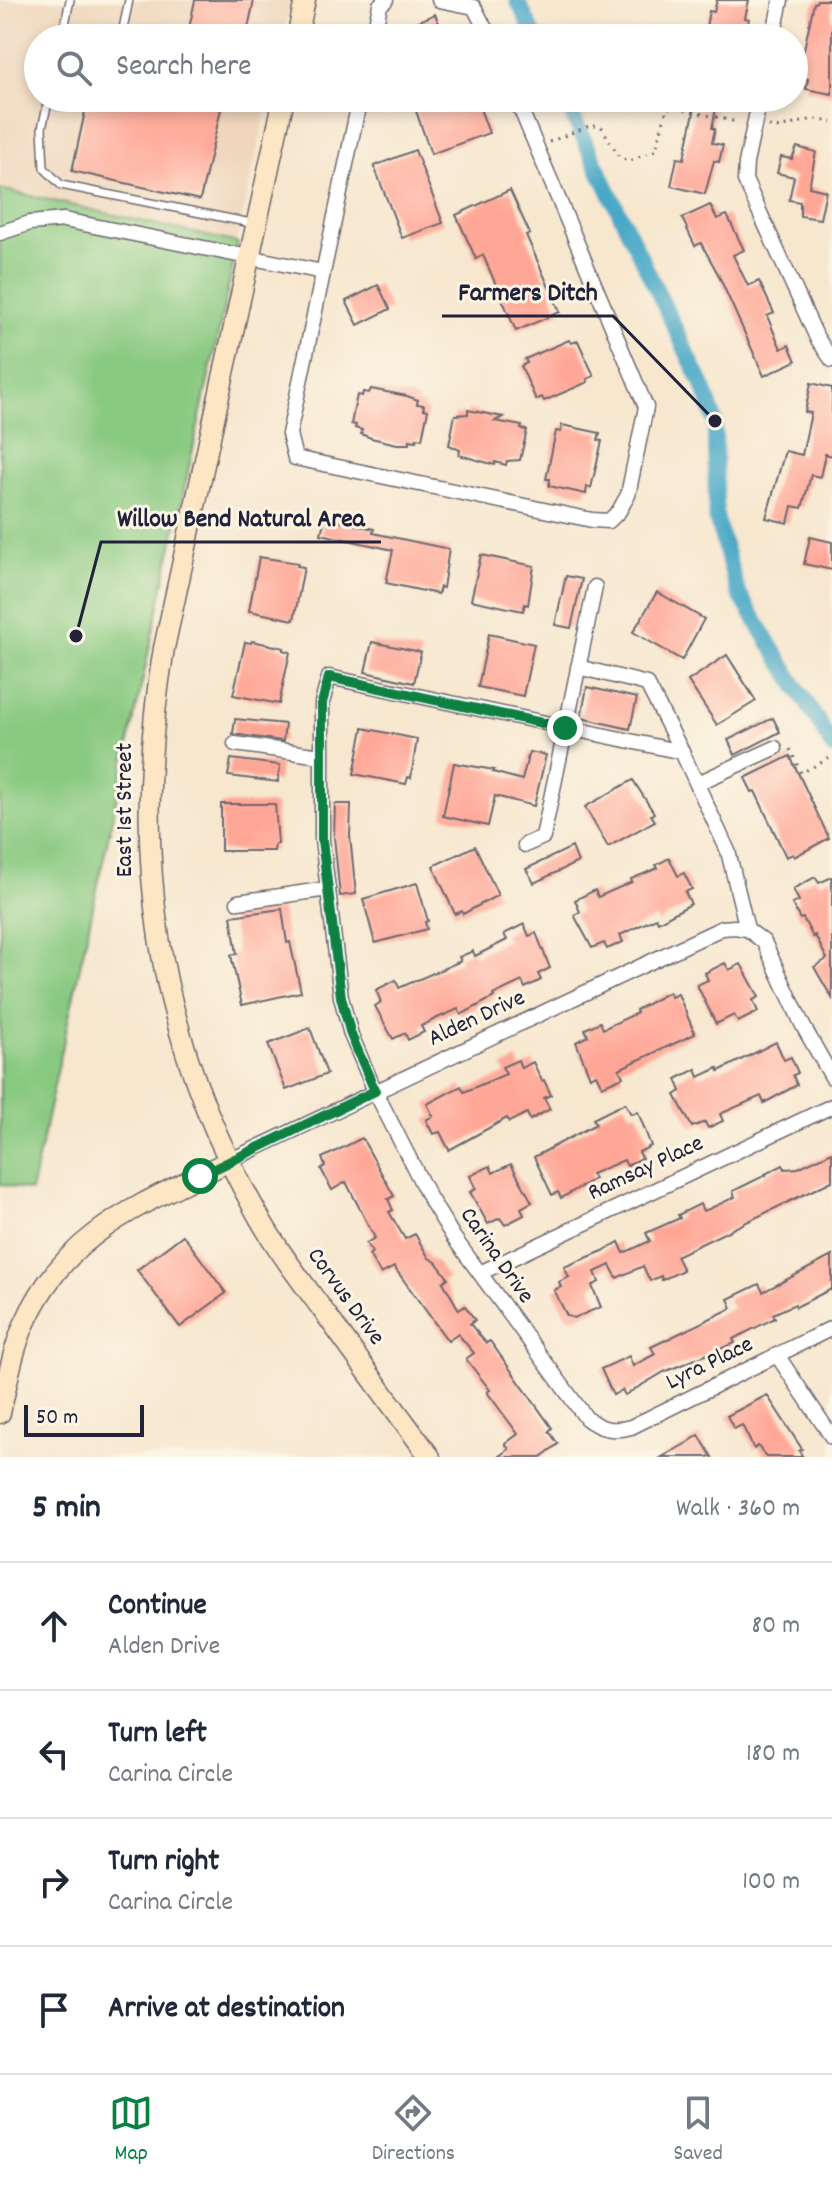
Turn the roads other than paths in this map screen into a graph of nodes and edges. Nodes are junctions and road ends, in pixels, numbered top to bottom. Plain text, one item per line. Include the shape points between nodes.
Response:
1 (70, 0) edge
2 (129, 0) edge
3 (305, 0) edge
4 (386, 0) edge
5 (439, 0) edge
6 (781, 0) edge
7 (65, 24) edge
8 (124, 24) edge
9 (300, 24) edge
10 (376, 24) edge
11 (483, 24) edge
12 (776, 24) edge
13 (46, 112) edge
14 (281, 112) edge
15 (357, 112) edge
16 (522, 112) edge
17 (756, 112) edge
18 (257, 225) junction
19 (0, 233) edge
20 (250, 256) junction
21 (323, 272) junction
22 (832, 360) edge
23 (595, 587) dead end
24 (578, 667) junction
25 (565, 728) junction
26 (235, 744) dead end
27 (775, 748) road end
28 (682, 752) junction
29 (321, 756) junction
30 (698, 783) junction
31 (525, 845) dead end
32 (328, 889) junction
33 (238, 902) dead end
34 (747, 929) junction
35 (832, 1077) edge
36 (375, 1091) junction
37 (832, 1106) edge
38 (229, 1161) junction
39 (480, 1273) junction
40 (832, 1328) edge
41 (777, 1355) junction
42 (0, 1413) edge
43 (605, 1429) joint
44 (832, 1437) edge
45 (430, 1457) edge

1 - 7 lane
2 - 8 lane
3 - 9 street
4 - 10 street
5 - 11 street via 474,7
6 - 12 street
13 - 18 lane via 44,168 61,185
14 - 18 street, East 1st Street
15 - 21 street
16 - 21 street via 646,407 628,495 609,521 295,458 289,434
17 - 22 street via 745,180
18 - 20 street, East 1st Street
19 - 20 street via 64,220
20 - 21 street
20 - 38 street, East 1st Street via 164,648 149,758 156,924 166,978 196,1085
23 - 24 street
24 - 25 street
24 - 28 street via 647,684
25 - 28 street
25 - 29 street, Carina Drive via 329,677 322,703
25 - 31 street via 543,837
26 - 29 street
27 - 30 street
28 - 30 street
29 - 32 street, Carina Drive
30 - 34 street via 728,851
32 - 33 street
32 - 36 street, Carina Drive via 341,997
34 - 35 street via 768,947
34 - 36 street, Alden Drive via 722,928
36 - 38 street, Alden Drive
36 - 39 street, Carina Drive via 429,1197
37 - 39 street, Ramsay Place
38 - 42 street via 134,1208 86,1239 65,1260 13,1342
38 - 45 street, Corvus Drive via 286,1260
39 - 43 street, Carina Drive via 586,1418
40 - 41 street, Lyra Place
41 - 43 street, Lyra Place via 631,1427
41 - 44 street

